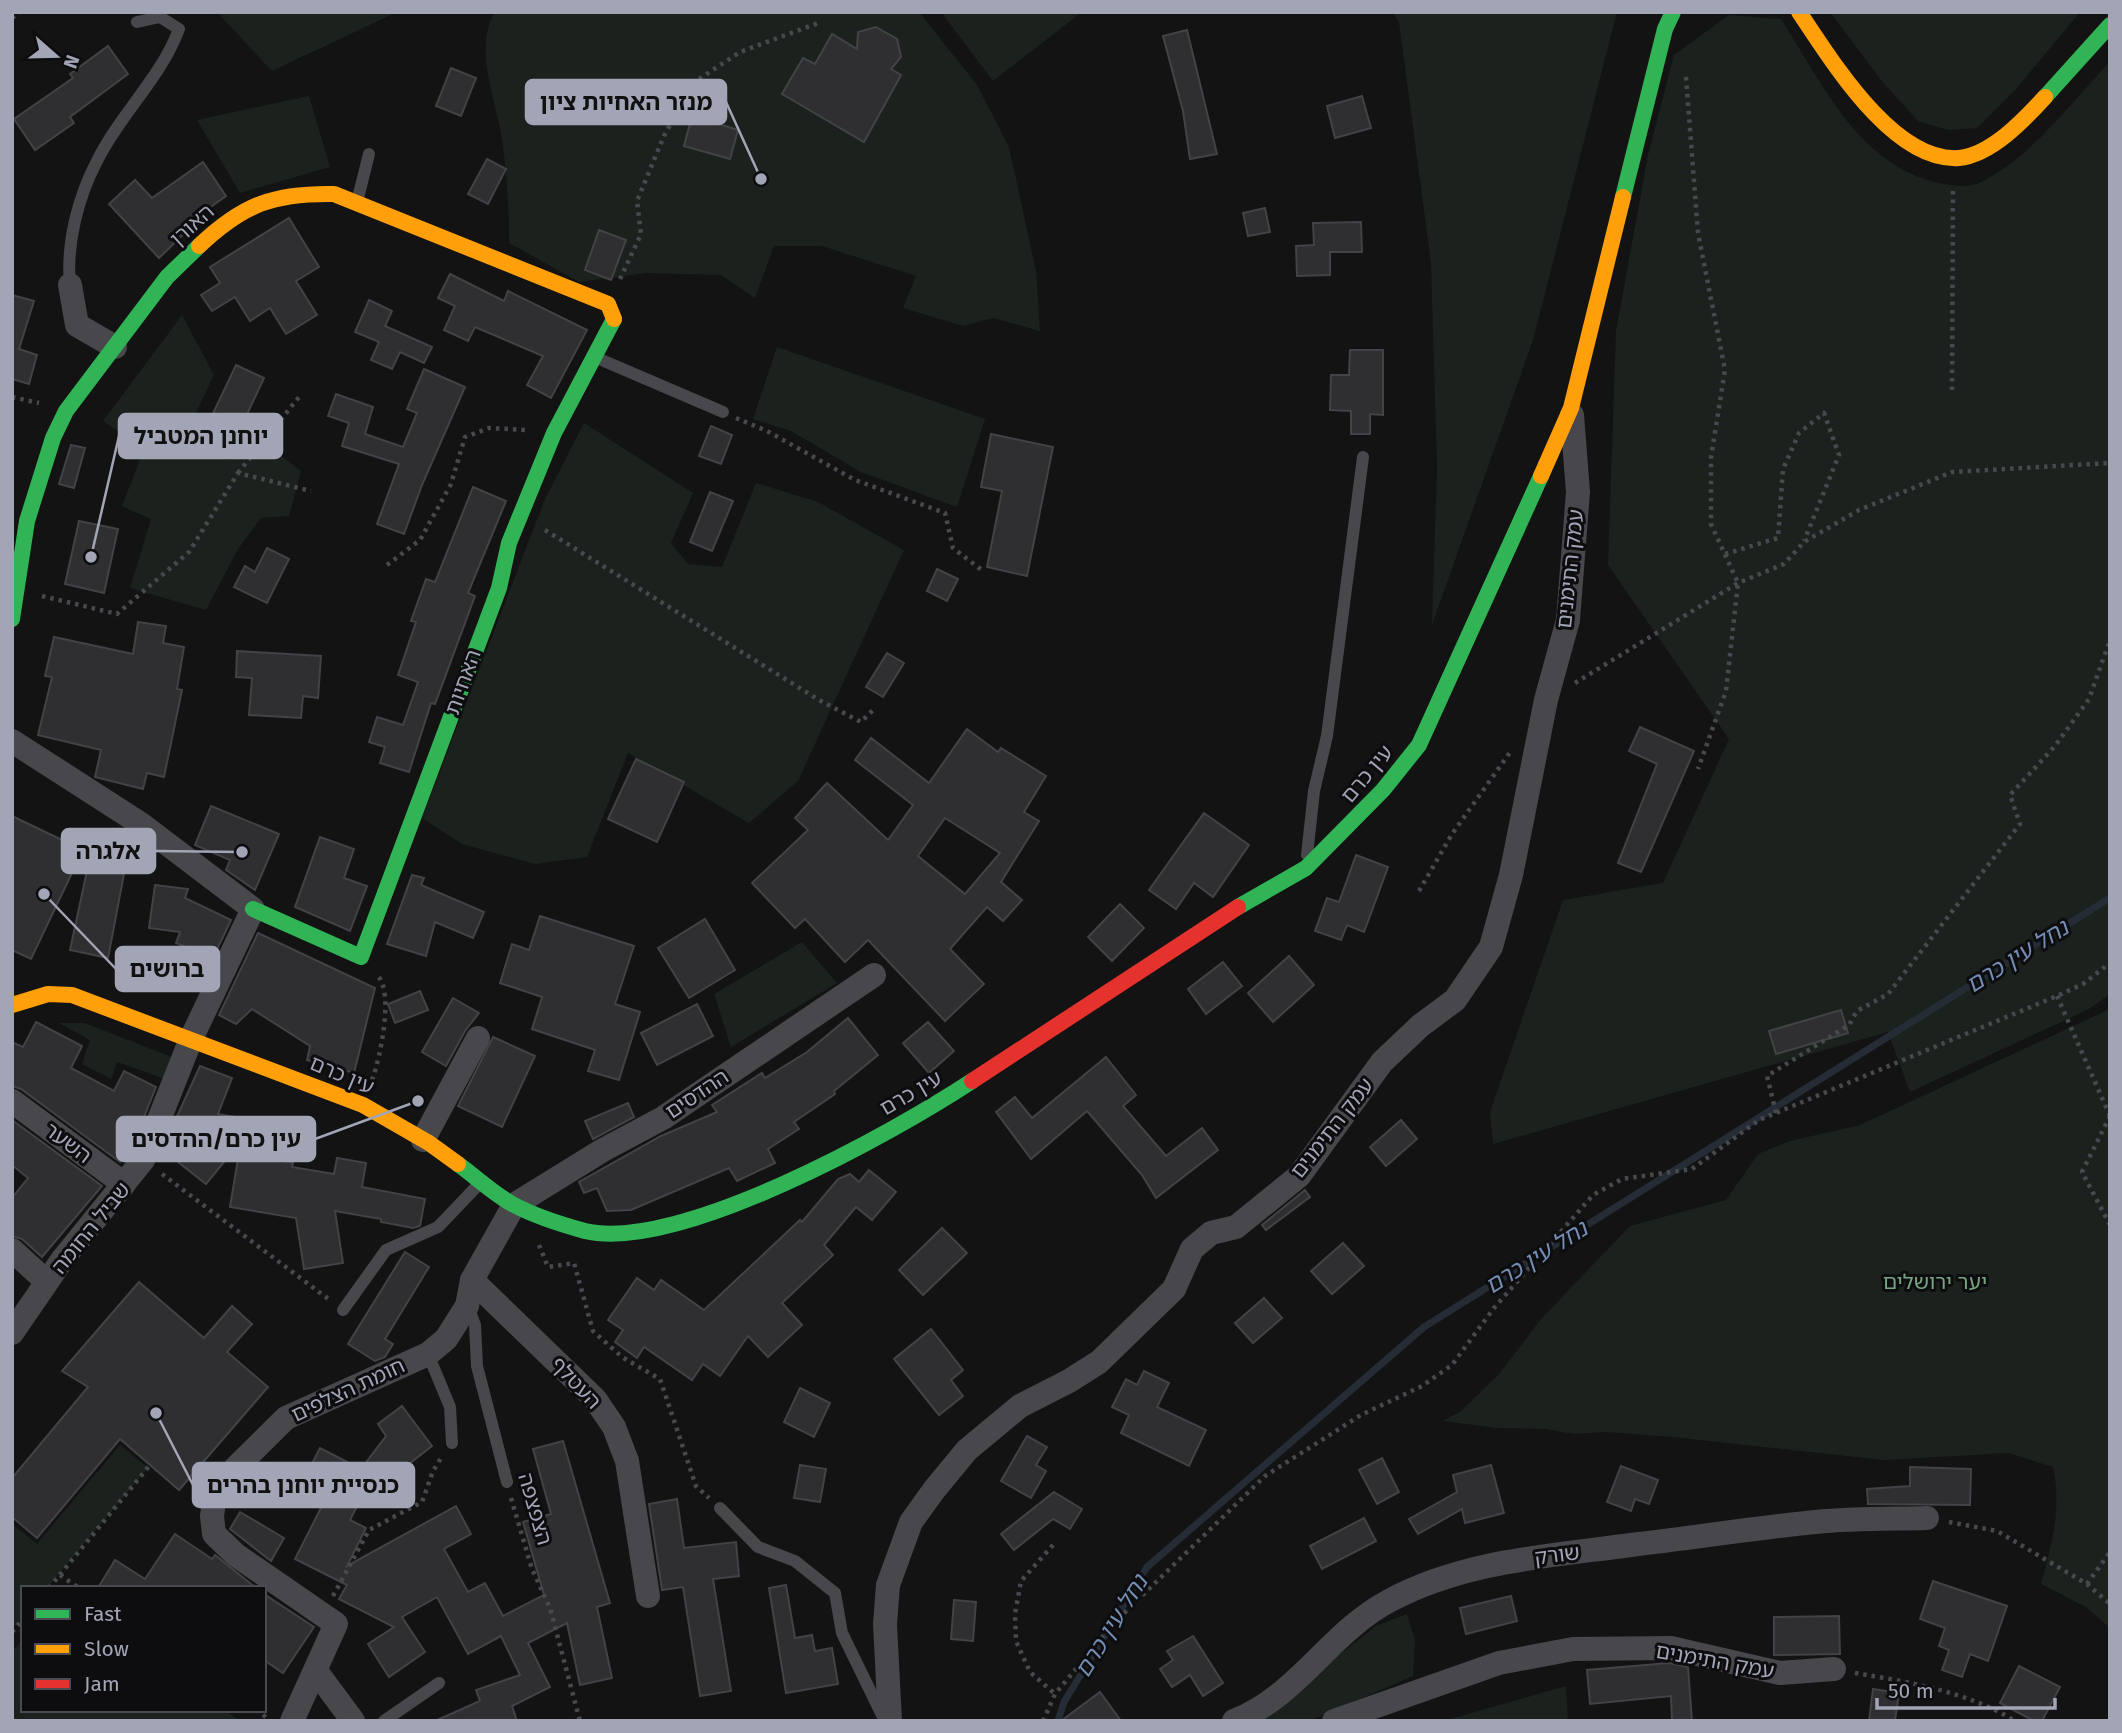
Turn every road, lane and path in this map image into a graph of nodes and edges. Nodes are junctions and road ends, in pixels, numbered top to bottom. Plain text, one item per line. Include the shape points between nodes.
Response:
1 (20, 12) edge
2 (1673, 12) edge
3 (1800, 12) edge
4 (12, 18) edge
5 (137, 22) dead end
6 (821, 22) dead end
7 (2110, 25) edge
8 (1685, 72) dead end
9 (369, 154) dead end
10 (1953, 157) junction
11 (357, 202) junction
12 (70, 285) joint
13 (608, 304) junction
14 (115, 347) junction
15 (596, 358) junction
16 (1952, 390) dead end
17 (299, 397) dead end
18 (1571, 408) junction
19 (723, 412) joint
20 (551, 442) junction
21 (1363, 457) dead end
22 (2110, 463) edge
23 (238, 473) junction
24 (311, 491) dead end
25 (522, 516) junction
26 (1804, 542) junction
27 (1725, 554) junction
28 (387, 565) dead end
29 (983, 570) dead end
30 (1738, 583) junction
31 (18, 590) junction
32 (12, 620) edge
33 (2110, 640) edge
34 (1546, 700) junction
35 (873, 710) dead end
36 (12, 741) edge
37 (1515, 745) dead end
38 (1698, 769) dead end
39 (1306, 868) junction
40 (1419, 891) dead end
41 (253, 909) junction
42 (361, 957) junction
43 (2110, 963) edge
44 (874, 975) dead end
45 (2057, 996) junction
46 (12, 1004) edge
47 (478, 1038) dead end
48 (191, 1040) junction
49 (12, 1101) edge
50 (363, 1105) junction
51 (1776, 1113) junction
52 (2110, 1116) edge
53 (423, 1140) junction
54 (143, 1160) junction
55 (481, 1181) junction
56 (124, 1184) junction
57 (514, 1205) junction
58 (2110, 1226) edge
59 (502, 1227) junction
60 (12, 1250) edge
61 (472, 1280) junction
62 (47, 1282) junction
63 (467, 1306) junction
64 (343, 1310) joint
65 (12, 1333) edge
66 (428, 1354) junction
67 (452, 1443) joint
68 (150, 1465) dead end
69 (507, 1482) joint
70 (720, 1508) joint
71 (1927, 1518) joint
72 (1053, 1545) dead end
73 (2110, 1552) edge
74 (60, 1575) junction
75 (2087, 1584) junction
76 (51, 1586) edge
77 (76, 1586) edge
78 (648, 1596) dead end
79 (2110, 1604) edge
80 (323, 1615) junction
81 (1834, 1669) joint
82 (316, 1671) junction
83 (439, 1683) dead end
84 (1055, 1694) junction
85 (292, 1721) edge
86 (353, 1721) edge
87 (384, 1721) edge
88 (580, 1721) edge
89 (888, 1721) edge
90 (1043, 1721) edge
91 (1234, 1721) edge
92 (1334, 1721) edge
93 (2015, 1721) edge

1 - 4 path
2 - 18 main road, עין כרם via 1665,29
3 - 10 main road via 1879,117 1923,150
5 - 12 lane via 160,16 179,29 171,51 96,161 74,223
6 - 13 path via 740,52 693,83 636,201 641,234
7 - 10 main road via 2013,127 1983,149
8 - 27 path via 1698,233 1725,370 1712,457 1711,510 1711,524
9 - 11 lane
10 - 16 path
11 - 13 main road, האורן
11 - 14 main road, האורן via 334,194 294,193 225,220 167,277
12 - 14 street via 77,326
13 - 15 main road, האחיות via 614,320
14 - 31 main road, האורן via 66,411 53,438 27,521
15 - 19 lane
15 - 20 main road, האחיות
17 - 23 path
18 - 34 street, עמק התימנים via 1578,492 1569,620
18 - 39 main road, עין כרם via 1419,745 1383,790
19 - 29 path via 855,480 945,513 953,548
20 - 25 main road, האחיות
20 - 28 path via 520,428 489,428 465,437 451,484 420,540
21 - 39 lane
22 - 26 path via 1952,472 1859,510
23 - 24 path
23 - 31 path via 188,552 117,614
25 - 35 path via 819,700 861,722
25 - 42 main road, האחיות
26 - 27 path via 1839,455 1824,413 1799,433 1783,469 1778,538
26 - 30 path via 1784,564
27 - 30 path
30 - 34 path
30 - 38 path via 1726,691
31 - 32 main road, האורן
33 - 51 path via 2089,699 2055,746 2010,795 2020,824 1888,994 1857,1011 1849,1025 1767,1076
34 - 89 street, עמק התימנים via 1511,875 1491,947 1455,1000 1382,1062 1298,1176 1236,1227 1211,1233 1192,1249 1174,1289 1099,1362 1020,1406 967,1450 911,1522 888,1585
36 - 41 street via 141,824
37 - 40 path via 1452,834
39 - 57 main road, עין כרם via 1258,894 948,1097 870,1141 730,1208 618,1233 586,1231
41 - 42 main road
41 - 48 street
42 - 50 path via 382,981 384,995 381,1055
43 - 45 path
44 - 57 street, ההדסים via 663,1118
45 - 51 path
45 - 52 path
46 - 48 main road, עין כרם via 48,994 72,995
47 - 53 street
48 - 50 main road, עין כרם
48 - 54 street, שביל החומה
49 - 56 street, השער
50 - 53 main road, עין כרם
51 - 84 path via 1759,1120 1692,1169 1622,1179 1593,1195 1494,1308 1452,1365 1265,1476 1116,1621
52 - 58 path via 2082,1171
53 - 55 main road, עין כרם
54 - 56 street, שביל החומה
54 - 64 path
55 - 57 main road, עין כרם
55 - 64 lane via 438,1227 386,1250
56 - 62 street, שביל החומה
57 - 59 street, חומת הצלפים
59 - 61 street, חומת הצלפים
59 - 70 path via 537,1239 548,1267 574,1263 593,1331 622,1357 660,1379 696,1486
60 - 62 street
61 - 63 street, חומת הצלפים
61 - 78 street, העטלף via 595,1399 614,1427 627,1461
62 - 65 street, שביל החומה
63 - 66 street, חומת הצלפים via 446,1339
63 - 69 lane, הצפצפה via 475,1325 477,1366
66 - 67 lane via 450,1406
66 - 80 street, חומת הצלפים via 285,1418 216,1487 214,1534 236,1555
67 - 80 path via 433,1471 422,1502 369,1530
68 - 74 path
69 - 88 path, הצפצפה via 532,1569 550,1608
70 - 89 lane via 758,1547 795,1561 835,1593 842,1633
71 - 75 path via 1997,1531
71 - 91 street, שורק via 1817,1522 1525,1559 1446,1576 1387,1601 1288,1690
72 - 84 path via 1021,1581 1015,1614 1016,1641 1030,1672
73 - 75 path
74 - 76 path
74 - 77 path
75 - 79 path
80 - 82 street via 336,1624
81 - 92 street, עמק התימנים via 1780,1673 1671,1648 1573,1649 1499,1663
81 - 93 path via 1925,1687 1997,1710
82 - 85 street
82 - 86 street
83 - 87 lane
84 - 90 path

